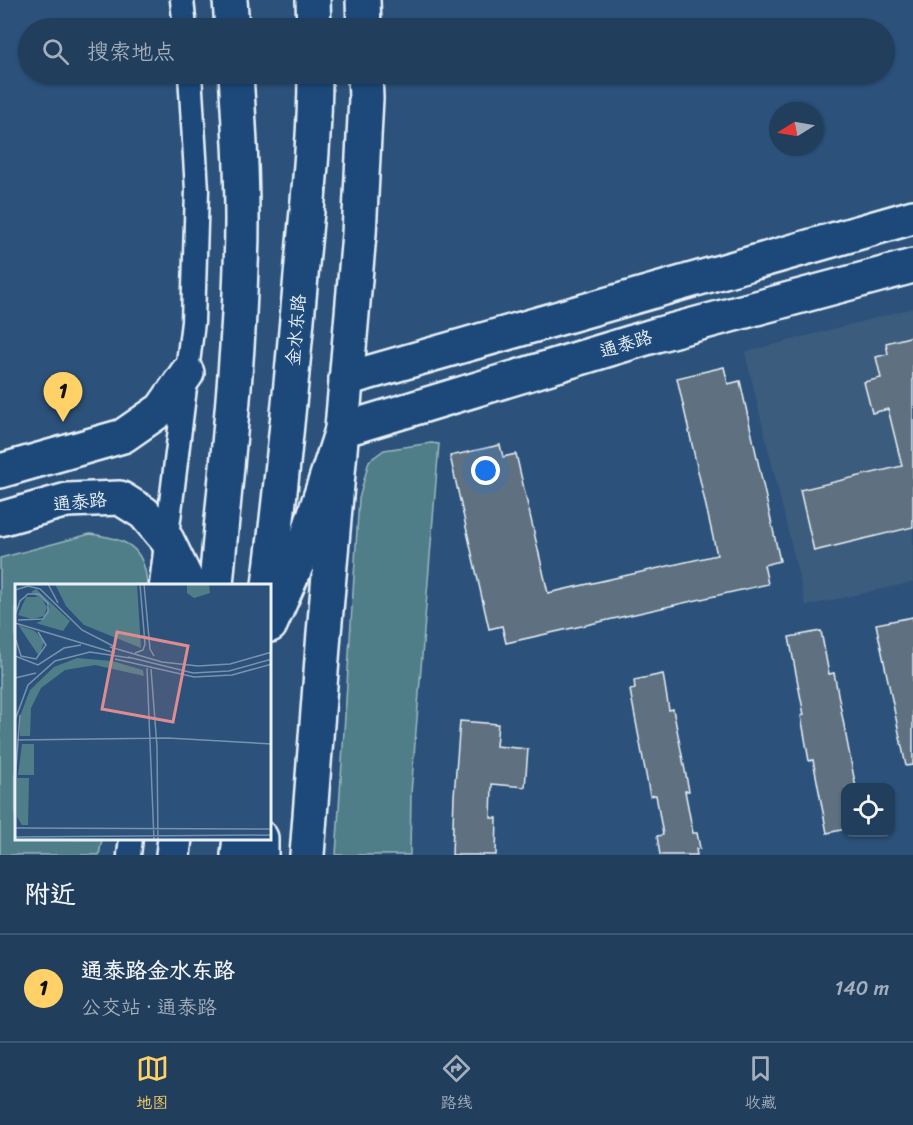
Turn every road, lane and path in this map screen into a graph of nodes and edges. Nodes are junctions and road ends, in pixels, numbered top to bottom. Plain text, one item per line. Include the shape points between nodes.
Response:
1 (182, 0) edge
2 (230, 0) edge
3 (313, 0) edge
4 (363, 0) edge
5 (184, 18) edge
6 (231, 18) edge
7 (314, 18) edge
8 (364, 18) edge
9 (191, 84) edge
10 (237, 84) edge
11 (315, 84) edge
12 (365, 84) edge
13 (913, 216) edge
14 (913, 266) edge
15 (187, 373) junction
16 (346, 379) junction
17 (342, 430) junction
18 (0, 471) edge
19 (0, 519) edge
20 (167, 540) junction
21 (161, 584) edge
22 (189, 584) edge
23 (216, 584) edge
24 (269, 584) edge
25 (272, 620) edge
26 (131, 840) edge
27 (176, 840) edge
28 (192, 840) edge
29 (240, 840) edge
30 (129, 855) edge
31 (173, 855) edge
32 (191, 855) edge
33 (238, 855) edge
34 (307, 855) edge

1 - 5 street
2 - 6 main road
3 - 7 main road
4 - 8 main road
9 - 15 street via 197,190 193,322
10 - 23 main road via 241,266
11 - 24 main road, 金水东路 via 299,298
12 - 16 main road via 359,234
13 - 16 main road
14 - 17 main road, 通泰路 via 656,334
15 - 18 main road via 162,409 123,436
15 - 20 street
16 - 17 main road
17 - 25 main road via 303,550
17 - 34 main road
19 - 20 main road, 通泰路 via 67,500 120,498 144,513
20 - 21 street
20 - 22 main road, 通泰路
26 - 30 street
27 - 31 main road
28 - 32 main road
29 - 33 main road

